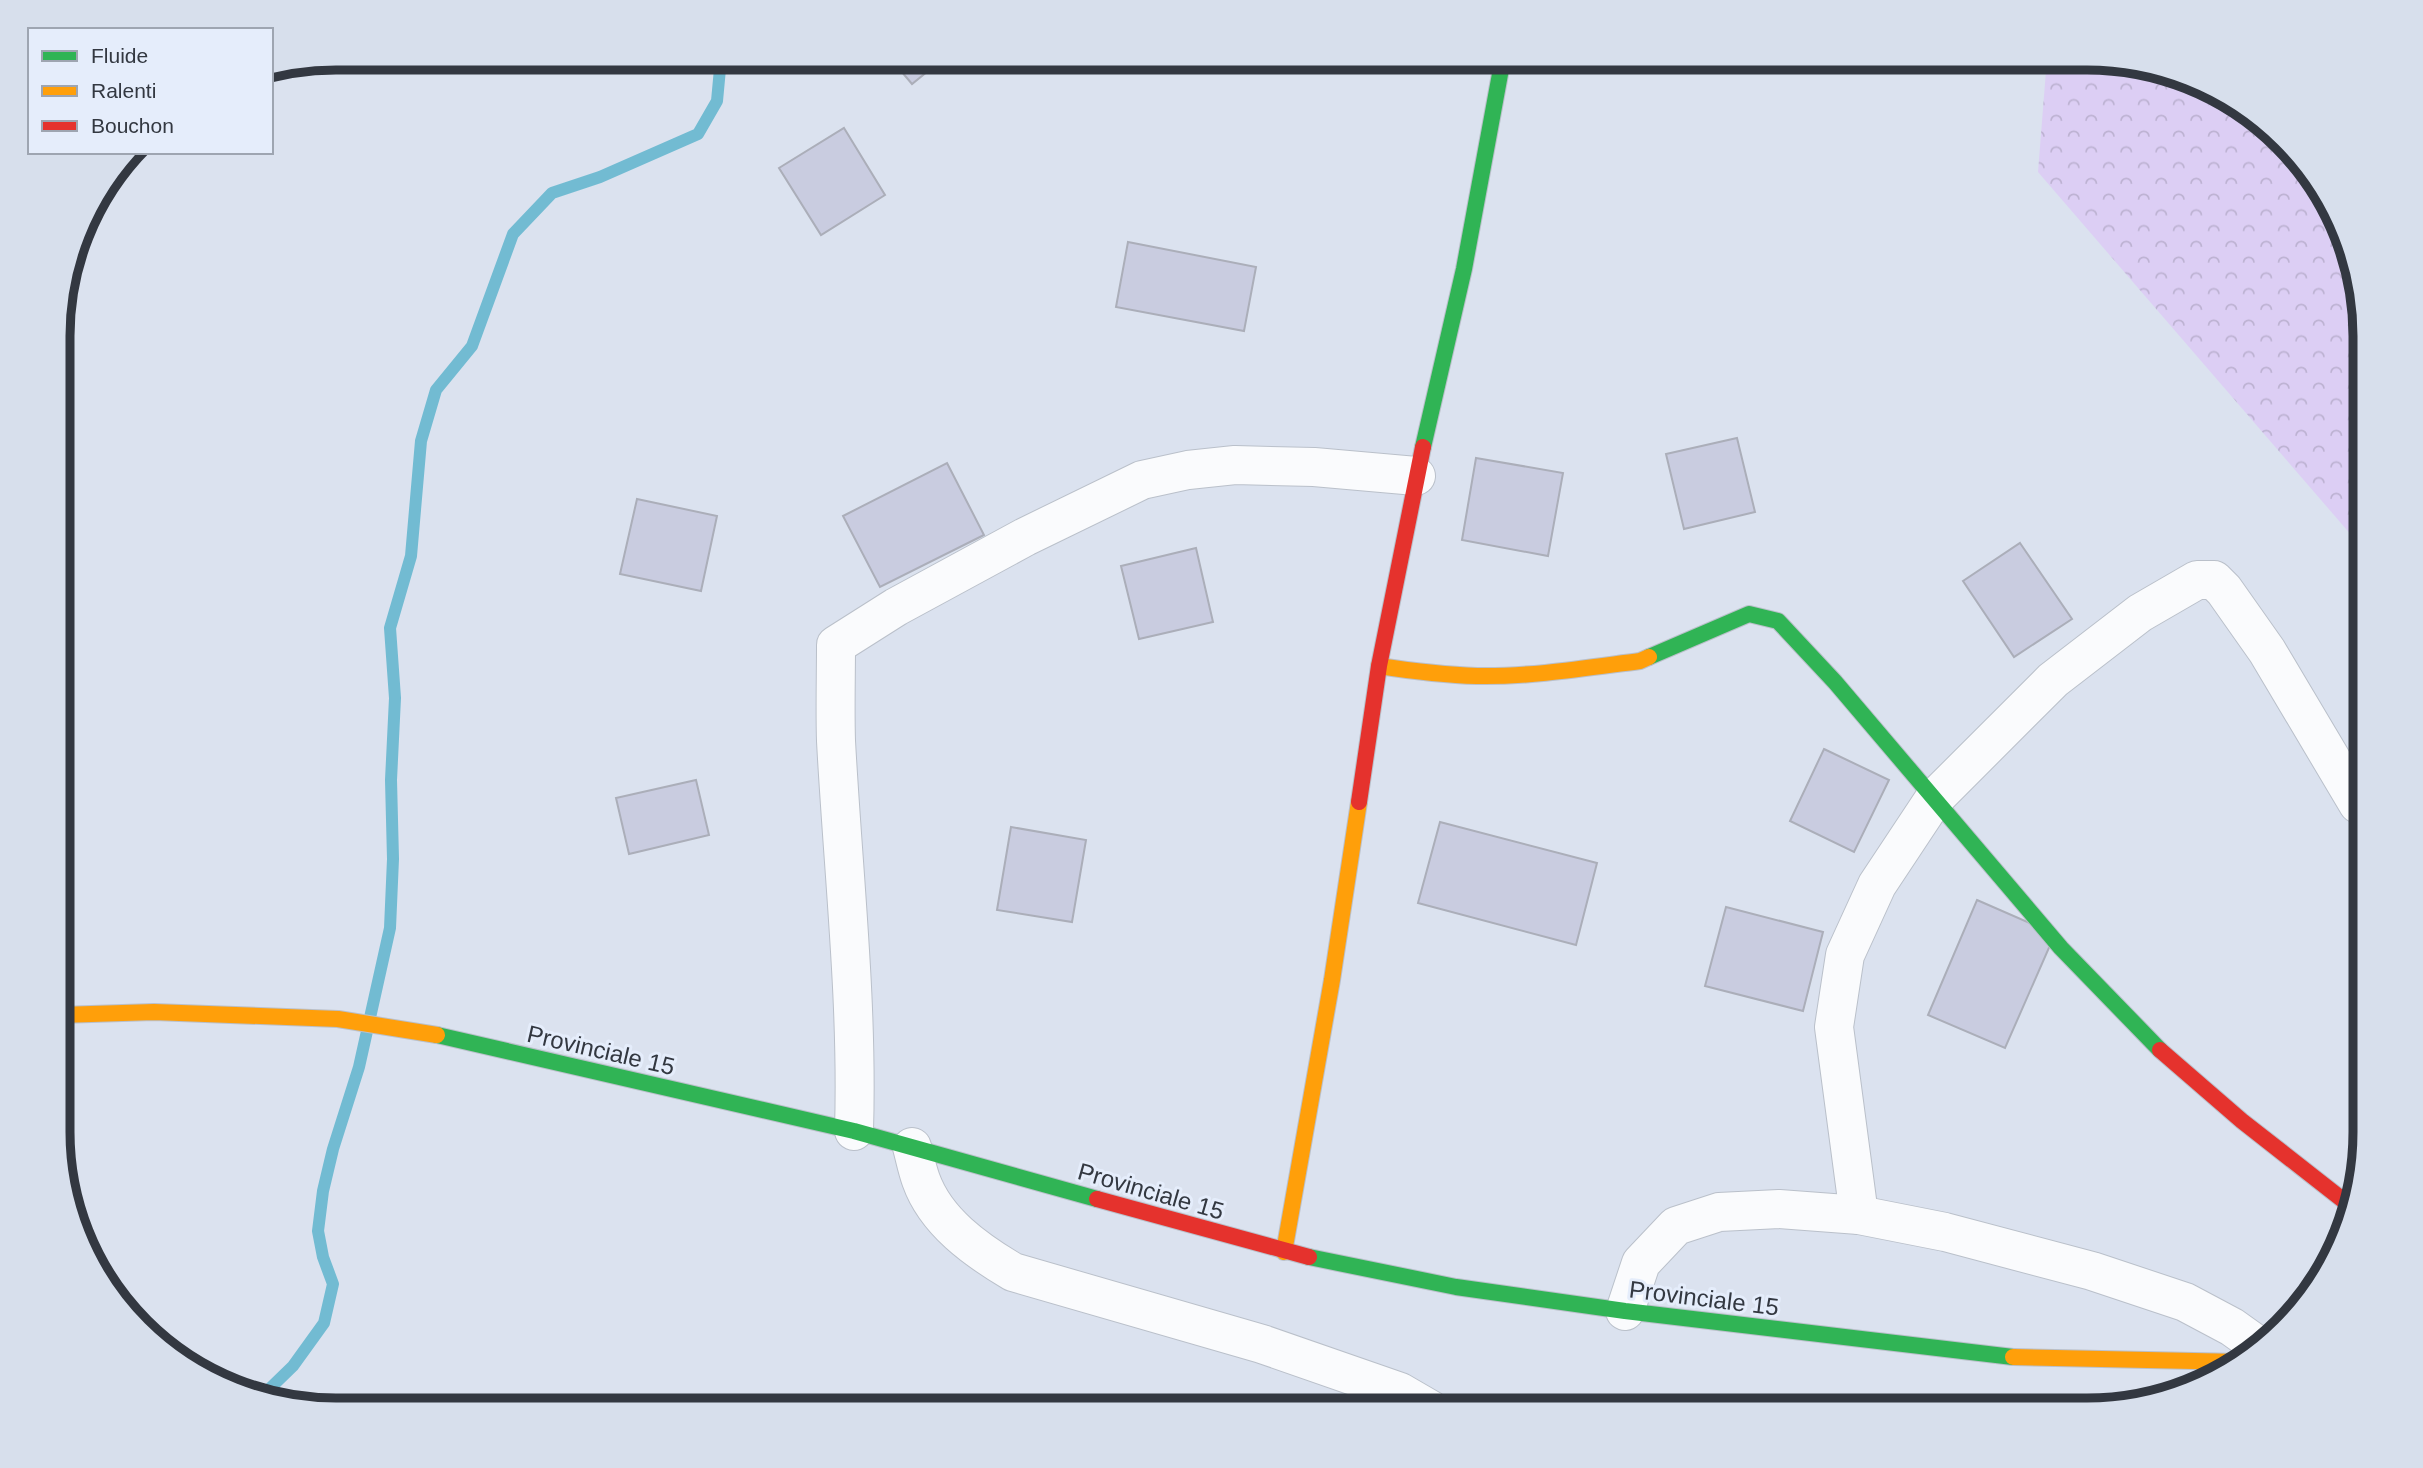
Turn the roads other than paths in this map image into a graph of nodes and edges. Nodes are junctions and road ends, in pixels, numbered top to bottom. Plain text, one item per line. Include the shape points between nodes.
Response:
1 (1501, 70) edge
2 (1416, 476) junction
3 (1379, 666) junction
4 (2353, 796) edge
5 (1934, 799) junction
6 (70, 1015) edge
7 (854, 1131) junction
8 (912, 1147) junction
9 (2344, 1201) edge
10 (1859, 1215) junction
11 (1284, 1252) junction
12 (1625, 1311) junction
13 (2252, 1341) edge
14 (2221, 1362) edge
15 (1410, 1398) edge

1 - 2 street via 1464,269
2 - 3 street
2 - 7 street via 1235,465 1142,480 896,607 836,645 836,738 854,999
3 - 5 street via 1480,676 1640,661 1749,614 1778,621
3 - 11 street via 1332,981
4 - 5 street via 2267,651 2224,590 2214,580 2197,580 2140,612 2053,680
5 - 9 street via 2061,948 2148,1039
5 - 10 street via 1877,885 1845,955 1834,1027
6 - 7 street, Provinciale 15 via 154,1012 338,1019 422,1032
7 - 8 street, Provinciale 15
8 - 11 street, Provinciale 15
8 - 15 street via 921,1182 943,1219 977,1251 1013,1272 1262,1344
10 - 12 street via 1779,1209 1719,1212 1676,1226 1641,1263
10 - 13 street via 2092,1270 2185,1302
11 - 12 street, Provinciale 15 via 1456,1287
12 - 14 street, Provinciale 15 via 1998,1357

